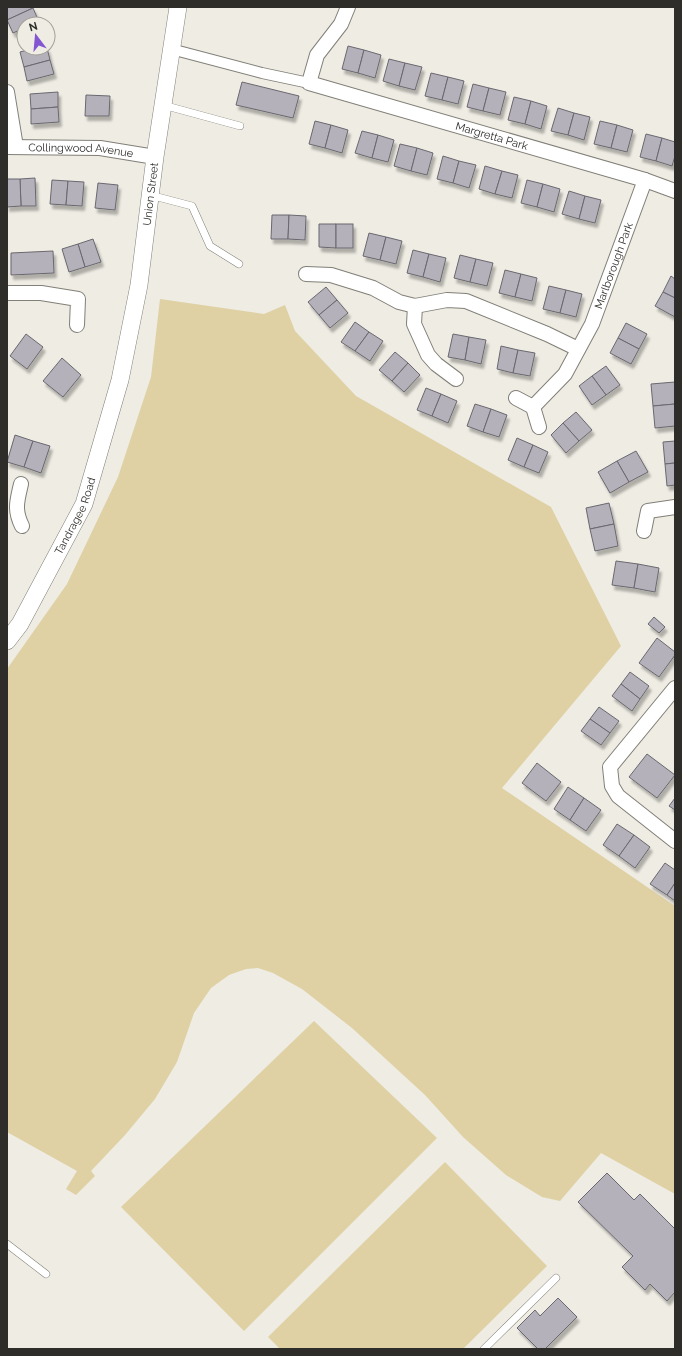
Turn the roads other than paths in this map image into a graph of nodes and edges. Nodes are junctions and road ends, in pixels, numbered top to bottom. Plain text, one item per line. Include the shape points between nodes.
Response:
1 (178, 7) edge
2 (348, 7) edge
3 (171, 49) junction
4 (309, 83) junction
5 (7, 92) edge
6 (162, 105) junction
7 (240, 126) dead end
8 (11, 147) edge
9 (155, 157) junction
10 (644, 180) junction
11 (675, 191) edge
12 (150, 195) junction
13 (239, 264) dead end
14 (306, 274) dead end
15 (7, 293) edge
16 (415, 306) junction
17 (77, 325) dead end
18 (578, 348) junction
19 (456, 379) dead end
20 (120, 380) joint
21 (516, 398) dead end
22 (533, 407) junction
23 (539, 427) dead end
24 (21, 484) dead end
25 (12, 501) edge
26 (675, 507) edge
27 (22, 526) dead end
28 (644, 531) dead end
29 (7, 641) edge
30 (675, 688) edge
31 (675, 841) edge
32 (7, 1244) edge
33 (46, 1274) dead end
34 (556, 1278) dead end
35 (484, 1349) edge

1 - 3 street, Union Street
2 - 4 street via 341,24 317,55
3 - 4 street, Margretta Park
3 - 6 street, Union Street
4 - 10 street, Margretta Park
5 - 8 street
6 - 7 lane
6 - 9 street, Union Street
8 - 9 street, Collingwood Avenue via 100,148
9 - 12 street, Union Street
10 - 11 street, Margretta Park
10 - 18 street, Marlborough Park via 592,324
12 - 13 lane via 192,206 210,246
12 - 20 street, Union Street via 139,285
14 - 16 street via 331,275 373,288 399,302
15 - 17 street via 41,293 78,300
16 - 18 street via 447,300 466,301
16 - 19 street via 414,324 428,355
18 - 22 street, Marlborough Park via 565,374
20 - 29 street, Tandragee Road via 84,504 20,624
21 - 22 street
22 - 23 street
24 - 25 street
25 - 27 street
26 - 28 street via 648,511
30 - 31 street via 610,767 612,786 618,796
32 - 33 lane
34 - 35 lane

